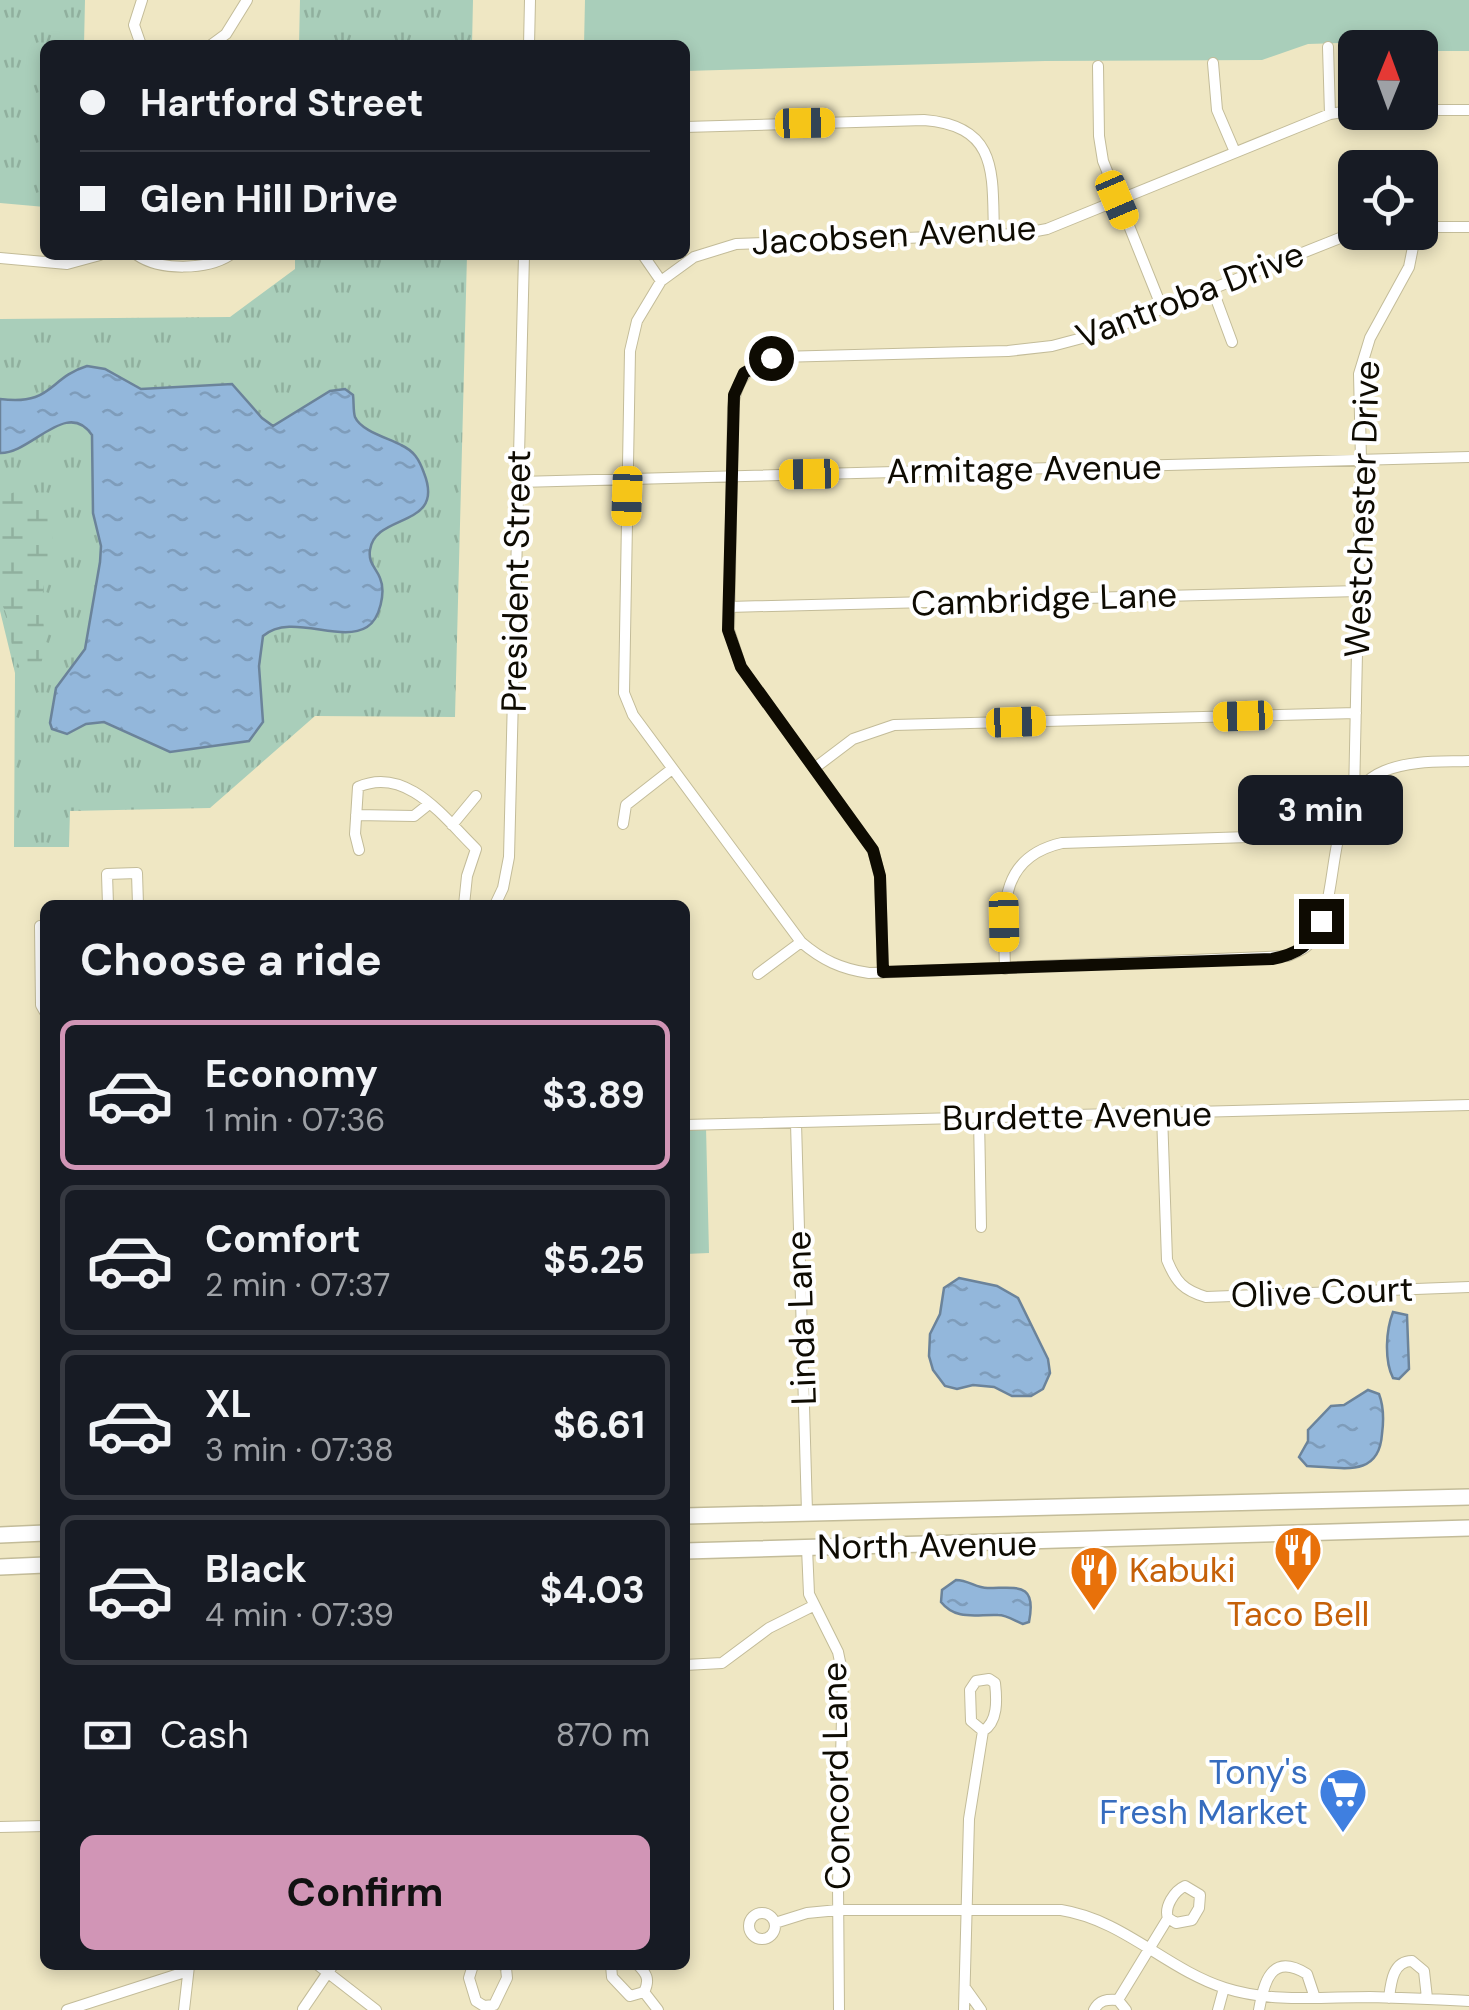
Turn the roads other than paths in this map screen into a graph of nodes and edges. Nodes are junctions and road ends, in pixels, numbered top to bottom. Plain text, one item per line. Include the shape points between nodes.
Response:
1 (142, 0) edge
2 (247, 0) edge
3 (530, 0) edge
4 (138, 40) edge
5 (218, 40) edge
6 (529, 40) edge
7 (1328, 47) dead end
8 (1213, 63) dead end
9 (1098, 66) dead end
10 (1438, 110) edge
11 (1469, 110) edge
12 (1338, 113) edge
13 (1330, 114) junction
14 (690, 126) edge
15 (1235, 152) junction
16 (1117, 200) junction
17 (1469, 228) edge
18 (1438, 229) edge
19 (994, 236) junction
20 (1338, 239) edge
21 (1413, 250) edge
22 (0, 258) edge
23 (690, 259) edge
24 (82, 260) edge
25 (146, 260) edge
26 (218, 260) edge
27 (524, 260) edge
28 (646, 260) edge
29 (689, 260) edge
30 (661, 282) junction
31 (1212, 288) junction
32 (1162, 308) junction
33 (1232, 342) dead end
34 (1469, 457) edge
35 (1361, 460) junction
36 (732, 476) junction
37 (627, 479) junction
38 (518, 482) junction
39 (1359, 590) junction
40 (729, 607) junction
41 (1356, 713) junction
42 (1469, 761) edge
43 (816, 767) junction
44 (672, 769) junction
45 (476, 796) dead end
46 (1354, 798) junction
47 (429, 804) junction
48 (356, 815) junction
49 (623, 824) dead end
50 (452, 825) junction
51 (1339, 834) junction
52 (360, 850) dead end
53 (108, 900) edge
54 (138, 900) edge
55 (465, 900) edge
56 (497, 900) edge
57 (802, 942) junction
58 (1005, 969) junction
59 (883, 972) junction
60 (758, 974) dead end
61 (1469, 1105) edge
62 (1162, 1114) junction
63 (979, 1118) junction
64 (796, 1123) junction
65 (690, 1125) edge
66 (981, 1227) dead end
67 (1469, 1287) edge
68 (1469, 1497) edge
69 (806, 1512) junction
70 (690, 1516) edge
71 (1469, 1528) edge
72 (1416, 1530) junction
73 (40, 1534) edge
74 (0, 1535) edge
75 (1469, 1539) edge
76 (807, 1548) junction
77 (690, 1551) edge
78 (40, 1565) edge
79 (0, 1567) edge
80 (813, 1606) junction
81 (690, 1665) edge
82 (983, 1732) junction
83 (40, 1826) edge
84 (0, 1827) edge
85 (838, 1910) junction
86 (964, 1910) junction
87 (1168, 1918) dead end
88 (775, 1922) dead end
89 (1148, 1947) junction
90 (183, 1970) edge
91 (189, 1970) edge
92 (324, 1970) edge
93 (329, 1970) edge
94 (471, 1970) edge
95 (506, 1970) edge
96 (611, 1970) edge
97 (642, 1970) edge
98 (966, 1988) junction
99 (1224, 1988) junction
100 (644, 1992) junction
101 (1262, 1996) junction
102 (1314, 1998) junction
103 (1389, 1998) junction
104 (1427, 1998) junction
105 (1469, 2000) edge
106 (476, 2001) junction
107 (1122, 2005) edge
108 (304, 2009) edge
109 (68, 2010) edge
110 (184, 2010) edge
111 (376, 2010) edge
112 (462, 2010) edge
113 (658, 2010) edge
114 (839, 2010) edge
115 (964, 2010) edge
116 (982, 2010) edge
117 (1094, 2010) edge
118 (1218, 2010) edge
119 (1259, 2010) edge

1 - 4 street via 134,25
2 - 5 street
3 - 6 street
7 - 13 street
8 - 15 street via 1216,110
9 - 16 street via 1099,136
10 - 11 street
12 - 13 street, Jacobsen Avenue
13 - 15 street, Jacobsen Avenue
14 - 19 street via 954,124 987,155
15 - 16 street, Jacobsen Avenue
16 - 19 street, Jacobsen Avenue via 1047,229
16 - 32 street
17 - 18 street
19 - 23 street, Jacobsen Avenue via 724,246
20 - 31 street, Vantroba Drive
21 - 35 street, Westchester Drive via 1361,359
22 - 24 street
25 - 26 street via 164,265
27 - 38 street, President Street
28 - 30 street
29 - 30 street, Jacobsen Avenue
30 - 37 street via 632,336
31 - 32 street, Vantroba Drive
31 - 33 street
32 - 36 street, Vantroba Drive via 1081,340 1025,350 764,360 736,388
34 - 35 street, Armitage Avenue
35 - 36 street, Armitage Avenue
35 - 39 street, Westchester Drive
36 - 37 street, Armitage Avenue
36 - 40 street
37 - 38 street, Armitage Avenue
37 - 44 street via 622,685 633,716
38 - 56 street, President Street via 509,858
39 - 40 street, Cambridge Lane
39 - 41 street, Westchester Drive
40 - 43 street via 731,643 741,667
41 - 43 street via 894,725 853,739
41 - 46 street, Westchester Drive
42 - 46 street via 1420,762 1383,772
43 - 59 street via 873,850
44 - 49 street via 626,805
44 - 57 street
45 - 50 street
46 - 51 street
47 - 48 street via 414,816
47 - 48 street via 409,786 362,784
47 - 50 street
48 - 52 street
50 - 55 street via 476,849
51 - 58 street via 1318,930 1288,956
51 - 58 street via 1045,848 1025,860 1007,888
53 - 54 street via 107,874 137,873
57 - 59 street via 839,967
57 - 60 street
58 - 59 street
61 - 62 street, Burdette Avenue
62 - 63 street, Burdette Avenue
62 - 67 street, Olive Court via 1167,1260 1179,1284 1206,1297
63 - 64 street, Burdette Avenue
63 - 66 street
64 - 65 street, Burdette Avenue
64 - 69 street, Linda Lane
68 - 69 main road, North Avenue
69 - 70 main road, North Avenue
71 - 72 main road, North Avenue
72 - 75 main road
72 - 76 main road, North Avenue
73 - 74 main road
76 - 77 main road, North Avenue
76 - 80 street, Concord Lane
78 - 79 main road
80 - 81 street via 722,1663
80 - 85 street, Concord Lane via 843,1676
82 - 82 street via 994,1719 995,1683 989,1679 970,1690 971,1722
82 - 86 street
83 - 84 street
85 - 86 street
85 - 88 street
85 - 114 street, Concord Lane
86 - 89 street via 1071,1912 1117,1927
86 - 98 street
87 - 89 street
89 - 99 street
89 - 107 street
90 - 109 street
91 - 110 street
92 - 108 street
93 - 111 street
94 - 106 street
95 - 106 street via 494,2005
96 - 100 street via 630,1996
97 - 100 street
98 - 115 street
98 - 116 street
99 - 101 street
99 - 118 street
100 - 113 street
101 - 102 street
101 - 102 street via 1267,1975 1294,1968 1307,1974
101 - 119 street
102 - 103 street
103 - 104 street
103 - 104 street via 1404,1961 1424,1972
104 - 105 street
106 - 112 street
107 - 117 street via 1107,1999

